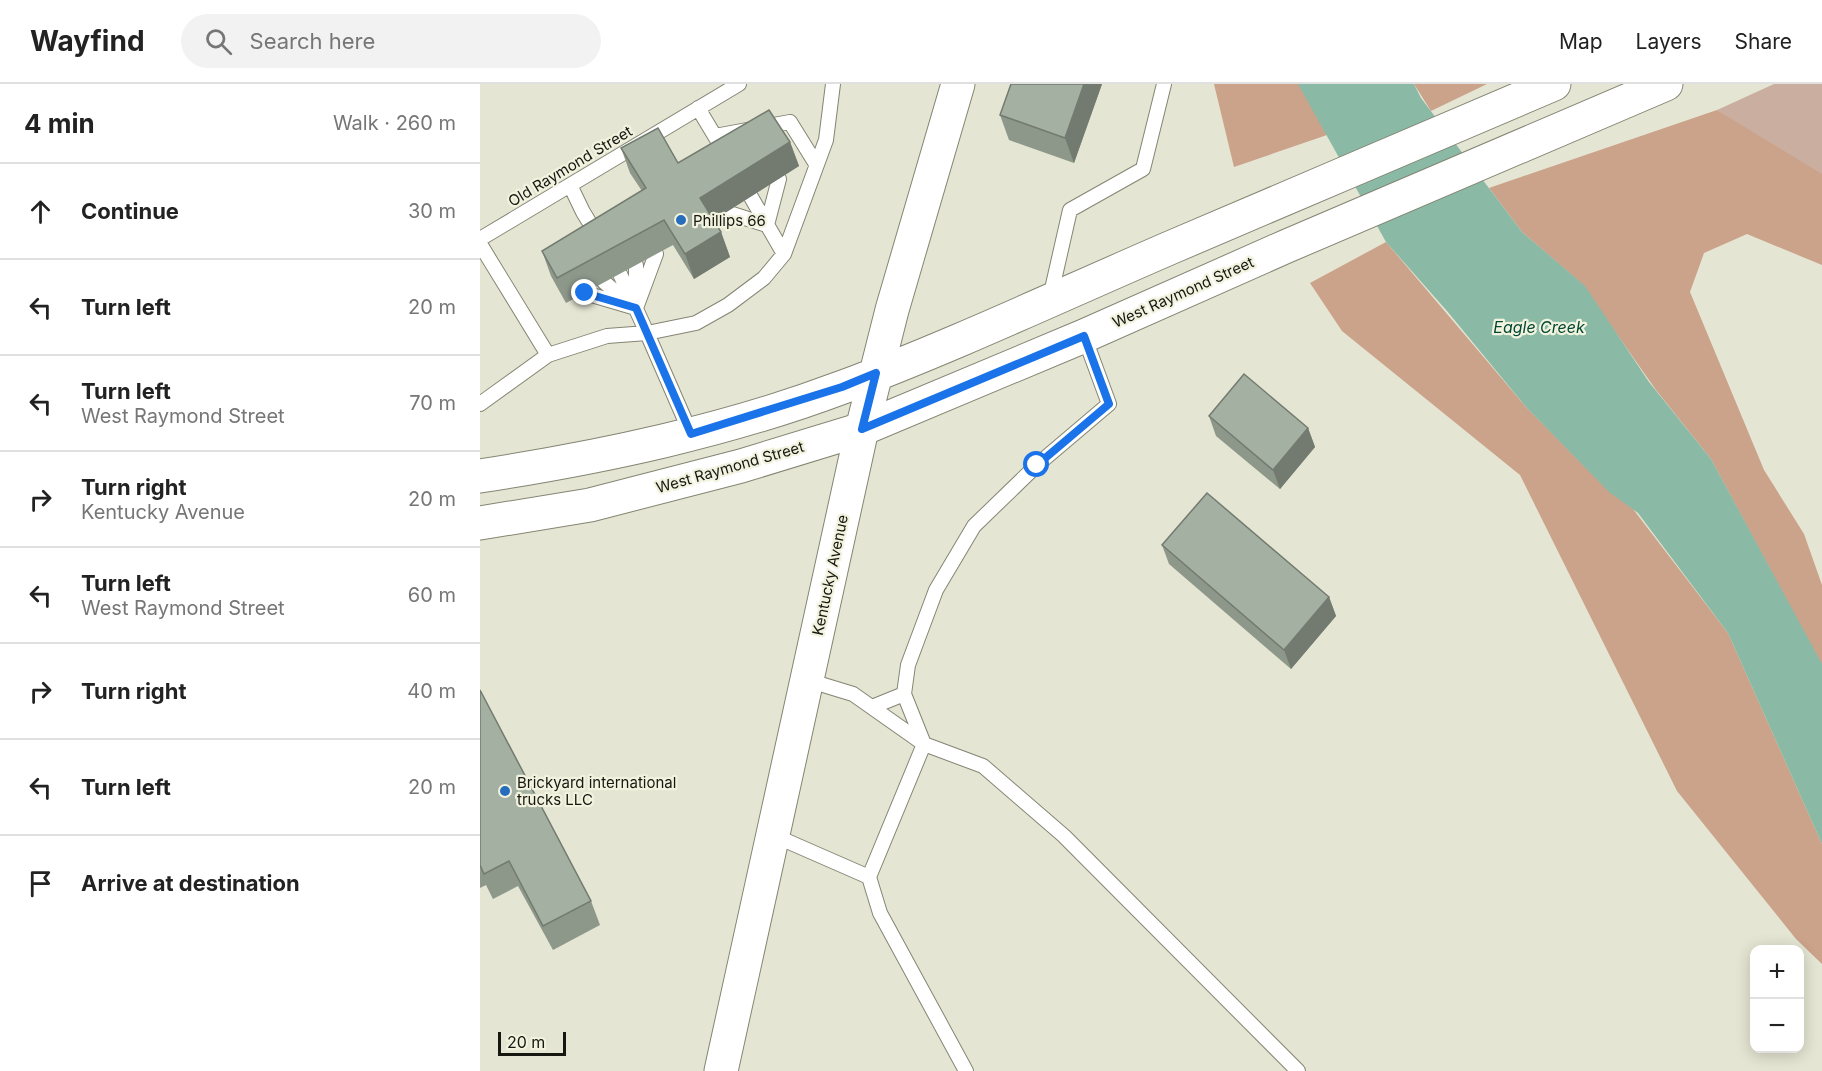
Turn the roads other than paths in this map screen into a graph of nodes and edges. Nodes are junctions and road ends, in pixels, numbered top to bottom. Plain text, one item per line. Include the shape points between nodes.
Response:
1 (739, 84) edge
2 (833, 84) edge
3 (958, 84) edge
4 (1164, 84) edge
5 (1666, 84) edge
6 (1548, 87) edge
7 (698, 108) junction
8 (715, 136) junction
9 (747, 144) edge
10 (726, 154) edge
11 (710, 157) edge
12 (816, 164) junction
13 (779, 179) dead end
14 (570, 185) junction
15 (751, 197) dead end
16 (583, 212) junction
17 (726, 212) dead end
18 (608, 223) edge
19 (767, 225) junction
20 (582, 238) edge
21 (480, 239) edge
22 (480, 244) edge
23 (603, 245) edge
24 (656, 254) dead end
25 (784, 254) junction
26 (636, 265) dead end
27 (620, 274) dead end
28 (604, 282) dead end
29 (585, 293) dead end
30 (1050, 300) junction
31 (636, 308) junction
32 (648, 333) junction
33 (1084, 336) junction
34 (548, 355) junction
35 (876, 373) junction
36 (480, 404) edge
37 (862, 429) junction
38 (691, 434) junction
39 (480, 476) edge
40 (480, 522) edge
41 (807, 680) junction
42 (904, 694) junction
43 (872, 707) junction
44 (924, 744) junction
45 (773, 835) junction
46 (869, 877) junction
47 (721, 1071) edge
48 (966, 1071) edge
49 (1298, 1071) edge

1 - 7 lane, Old Raymond Street
2 - 12 lane via 826,140
3 - 35 main road, Kentucky Avenue
4 - 30 lane via 1143,170 1070,210
5 - 33 main road, West Raymond Street
6 - 30 main road
7 - 8 lane
7 - 14 lane, Old Raymond Street
8 - 9 lane
8 - 10 lane
8 - 11 lane
8 - 12 lane via 790,122
12 - 25 lane
13 - 19 lane
14 - 16 lane
14 - 21 lane, Old Raymond Street
15 - 19 lane
16 - 18 lane
16 - 20 lane
16 - 23 lane
17 - 19 lane
19 - 25 lane
22 - 34 lane
24 - 31 lane
25 - 32 lane via 764,278 728,305 696,323
26 - 31 lane
27 - 31 lane
28 - 31 lane
29 - 31 lane
30 - 35 main road
31 - 32 lane
32 - 34 lane via 607,336
32 - 38 lane
33 - 37 main road, West Raymond Street
33 - 42 lane via 1109,404 1037,465 974,526 936,590 908,665
34 - 36 lane
35 - 37 main road, Kentucky Avenue
35 - 38 main road
37 - 40 main road, West Raymond Street via 590,506
37 - 41 main road, Kentucky Avenue
38 - 39 main road via 628,450
41 - 43 lane via 853,694
41 - 45 main road, Kentucky Avenue
42 - 43 lane
42 - 44 lane
43 - 44 lane
44 - 46 lane
44 - 49 lane via 983,766 1064,836
45 - 46 lane
45 - 47 main road, Kentucky Avenue
46 - 48 lane via 880,913

